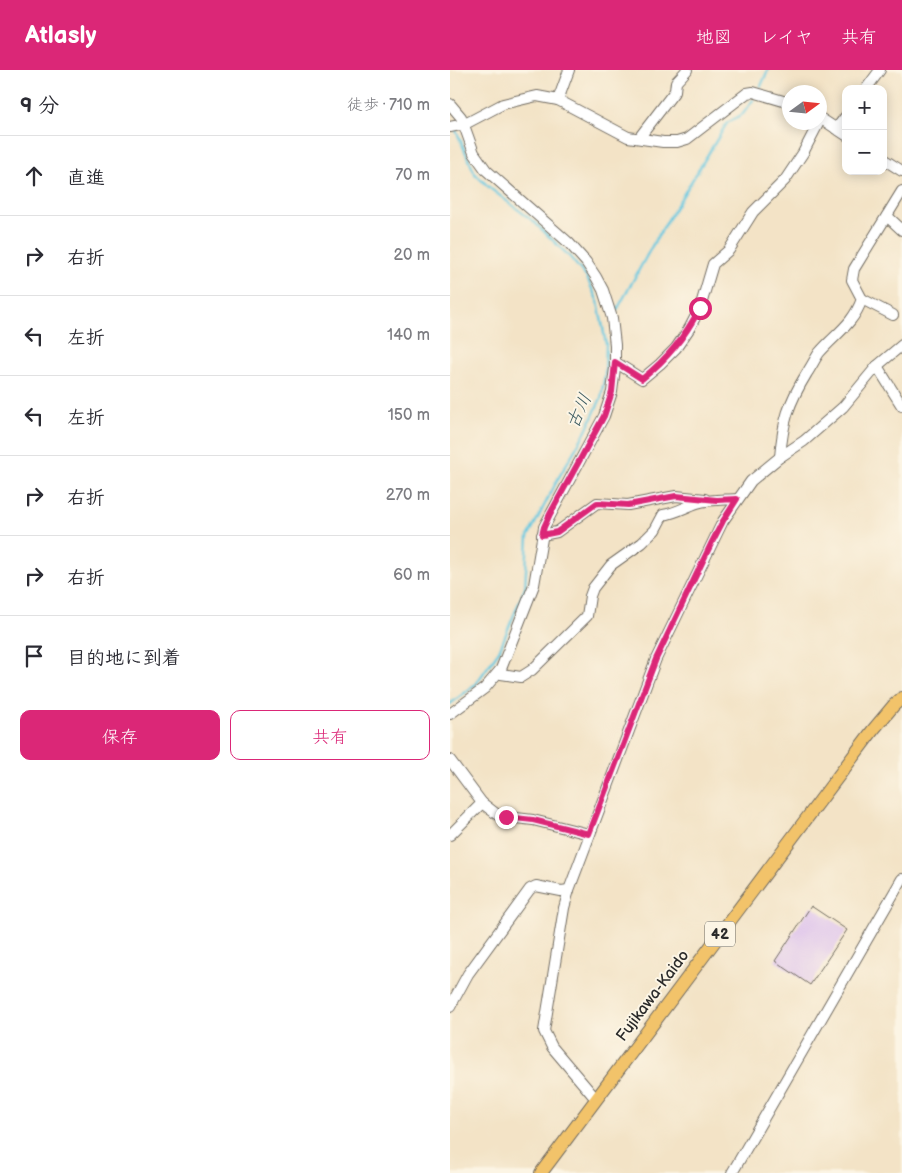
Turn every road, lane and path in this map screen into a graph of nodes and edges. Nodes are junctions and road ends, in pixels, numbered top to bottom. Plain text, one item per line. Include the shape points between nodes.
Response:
1 (569, 70) edge
2 (687, 70) edge
3 (880, 70) edge
4 (869, 85) edge
5 (558, 100) junction
6 (782, 101) edge
7 (450, 104) edge
8 (842, 121) edge
9 (827, 124) edge
10 (456, 126) edge
11 (836, 129) junction
12 (815, 130) edge
13 (842, 133) edge
14 (639, 138) junction
15 (887, 162) edge
16 (902, 171) edge
17 (902, 191) edge
18 (887, 216) junction
19 (902, 230) edge
20 (862, 299) junction
21 (893, 315) dead end
22 (902, 345) edge
23 (615, 362) junction
24 (877, 366) junction
25 (902, 406) edge
26 (780, 457) junction
27 (737, 499) junction
28 (717, 500) junction
29 (542, 535) junction
30 (501, 674) dead end
31 (902, 698) edge
32 (452, 710) edge
33 (450, 760) edge
34 (482, 803) junction
35 (589, 834) junction
36 (450, 835) edge
37 (902, 880) edge
38 (569, 890) junction
39 (450, 1007) edge
40 (596, 1099) junction
41 (541, 1173) edge
42 (732, 1173) edge

1 - 5 street
2 - 14 street
3 - 4 street
5 - 10 street via 538,96 520,99
5 - 14 street via 628,137
6 - 14 street via 747,93 687,139 663,142
7 - 10 street via 461,117
8 - 11 street
9 - 11 street
10 - 23 street via 486,170 570,243 596,276 612,318
11 - 13 street
12 - 23 street via 785,180 753,212 732,246 713,264 700,308 676,348 642,379
15 - 16 street
17 - 18 street
18 - 19 street
18 - 20 street via 854,269 852,280
20 - 21 street
20 - 26 street via 844,329 820,353 794,394 785,416
22 - 24 street
23 - 29 street via 612,392 604,416 550,514
24 - 25 street
24 - 26 street via 843,407
26 - 27 street
27 - 28 street
27 - 35 street via 711,544 656,659
28 - 29 street via 676,496 628,505 597,503 557,532
28 - 30 street via 699,502 663,516 655,530 611,564 593,588 587,616 526,676 517,678
29 - 32 street via 534,585 500,668 486,688
31 - 40 main road, Fujikawa-Kaido / 42 via 873,730
33 - 34 street
34 - 35 street via 499,816 533,820
34 - 36 street
35 - 38 street
37 - 42 street
38 - 39 street via 561,892 536,886 530,889 468,974
38 - 40 street via 544,1031 552,1047
40 - 41 main road, Fujikawa-Kaido / 42

